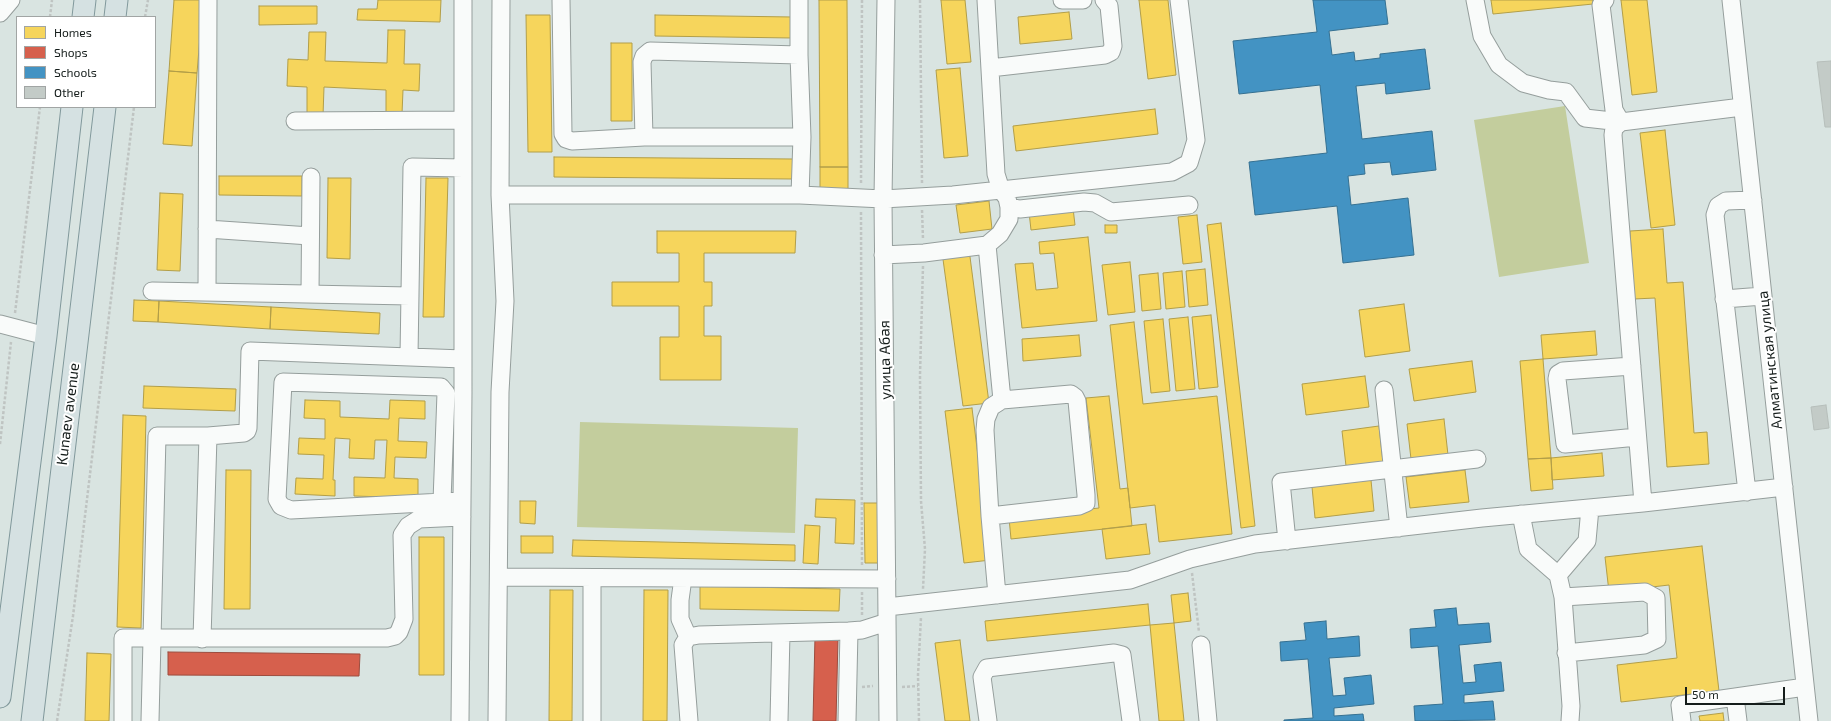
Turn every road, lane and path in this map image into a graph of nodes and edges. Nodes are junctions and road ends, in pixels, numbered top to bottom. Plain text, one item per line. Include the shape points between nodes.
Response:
1 (11, 0) edge
2 (52, 0) edge
3 (85, 0) edge
4 (117, 0) edge
5 (148, 0) edge
6 (208, 0) edge
7 (463, 0) edge
8 (501, 0) edge
9 (561, 0) edge
10 (799, 0) edge
11 (862, 0) edge
12 (886, 0) edge
13 (920, 0) edge
14 (986, 0) edge
15 (1062, 0) edge
16 (1083, 0) edge
17 (1104, 0) edge
18 (1179, 0) edge
19 (1474, 0) edge
20 (1605, 0) edge
21 (1730, 0) edge
22 (0, 13) edge
23 (50, 16) edge
24 (83, 16) edge
25 (115, 16) edge
26 (145, 16) edge
27 (799, 55) junction
28 (990, 68) junction
29 (1742, 107) junction
30 (40, 108) edge
31 (72, 108) edge
32 (105, 108) edge
33 (134, 108) edge
34 (463, 120) junction
35 (295, 121) dead end
36 (1621, 122) junction
37 (644, 137) junction
38 (802, 137) junction
39 (463, 168) junction
40 (311, 176) dead end
41 (1001, 190) junction
42 (500, 195) junction
43 (800, 196) junction
44 (921, 197) junction
45 (861, 198) junction
46 (883, 199) junction
47 (1753, 200) junction
48 (1189, 204) dead end
49 (1009, 207) junction
50 (207, 229) junction
51 (310, 236) junction
52 (987, 245) junction
53 (924, 253) junction
54 (883, 255) junction
55 (152, 291) dead end
56 (207, 292) junction
57 (310, 294) junction
58 (410, 296) junction
59 (1763, 296) junction
60 (1724, 299) junction
61 (6, 326) edge
62 (46, 336) junction
63 (409, 356) junction
64 (463, 359) junction
65 (1632, 366) junction
66 (1384, 390) dead end
67 (1002, 400) junction
68 (208, 436) junction
69 (1637, 438) junction
70 (0, 444) edge
71 (1477, 459) dead end
72 (1393, 469) junction
73 (1784, 487) junction
74 (1747, 492) junction
75 (442, 501) junction
76 (1644, 503) junction
77 (1590, 508) junction
78 (462, 509) junction
79 (1521, 514) junction
80 (990, 516) junction
81 (1399, 528) junction
82 (1287, 541) junction
83 (1190, 559) junction
84 (1558, 576) junction
85 (499, 577) junction
86 (592, 578) junction
87 (683, 578) junction
88 (862, 579) junction
89 (887, 579) junction
90 (996, 591) junction
91 (1563, 597) junction
92 (923, 599) junction
93 (887, 609) junction
94 (855, 631) junction
95 (781, 633) junction
96 (688, 637) junction
97 (152, 639) junction
98 (202, 639) junction
99 (1201, 645) joint
100 (1566, 653) junction
101 (859, 680) dead end
102 (1806, 687) junction
103 (859, 688) dead end
104 (0, 697) edge
105 (1735, 697) junction
106 (32, 721) edge
107 (57, 721) edge
108 (123, 721) edge
109 (150, 721) edge
110 (460, 721) edge
111 (497, 721) edge
112 (592, 721) edge
113 (688, 721) edge
114 (779, 721) edge
115 (847, 721) edge
116 (888, 721) edge
117 (919, 721) edge
118 (988, 721) edge
119 (1131, 721) edge
120 (1208, 721) edge
121 (1570, 721) edge
122 (1682, 721) edge
123 (1738, 721) edge
124 (1809, 721) edge

1 - 22 street
2 - 23 path
3 - 24 main road
4 - 25 main road
5 - 26 path
6 - 50 street
7 - 34 street
8 - 42 street
9 - 37 street via 563,134 566,139 572,141
10 - 27 street
11 - 45 path
12 - 46 street, улица Абая
13 - 44 path
14 - 28 street
15 - 16 street
17 - 28 street via 1109,6 1113,46 1111,52 1105,56
18 - 41 street via 1196,140 1189,163 1172,172
19 - 36 street via 1482,36 1499,65 1523,83 1566,92 1585,118
20 - 36 street via 1601,5 1614,110
21 - 29 street, Алматинская улица
27 - 37 street via 650,51 642,62
27 - 38 street
28 - 41 street via 996,174
29 - 36 street
29 - 47 street, Алматинская улица
30 - 61 path
31 - 62 main road
32 - 106 main road, Kunaev avenue
33 - 107 path via 74,608
34 - 35 street
34 - 39 street
36 - 65 street via 1614,128 1613,135
37 - 38 street
38 - 43 street
39 - 58 street via 412,167
39 - 64 street
40 - 51 street
41 - 44 street
41 - 49 street via 1007,198
42 - 43 street
42 - 85 street via 505,300 500,392
43 - 45 street
44 - 46 street
44 - 53 path
45 - 46 street
45 - 88 path
46 - 54 street, улица Абая
47 - 59 street, Алматинская улица
47 - 60 street via 1726,201 1718,206 1715,215
48 - 49 street via 1111,212 1095,203 1084,202 1020,209
49 - 52 street via 1009,219 1000,234
50 - 51 street
50 - 56 street
51 - 57 street
52 - 53 street
52 - 67 street
53 - 54 street
53 - 92 path via 920,375 921,501 925,549
54 - 89 street, улица Абая
55 - 56 street
56 - 57 street
57 - 58 street
58 - 63 street
59 - 60 street
59 - 73 street, Алматинская улица
60 - 74 street
61 - 62 street
61 - 70 path
62 - 104 main road
63 - 64 street
63 - 68 street via 250,351 247,431
64 - 78 street
65 - 69 street
65 - 69 street via 1563,371 1557,378 1565,444
66 - 72 street
67 - 80 street via 991,406 986,419
67 - 80 street via 1070,394 1075,397 1086,503 1080,506
68 - 97 street via 157,436
68 - 98 street
69 - 76 street
71 - 72 street
72 - 81 street
72 - 82 street via 1281,482
73 - 74 street
73 - 102 street, Алматинская улица
74 - 76 street
75 - 75 street via 291,510 281,506 277,499 283,382 441,387 446,393
75 - 78 street
76 - 77 street
77 - 79 street
77 - 84 street via 1587,540
78 - 98 street via 419,519 408,526 402,535 404,619 395,636
78 - 110 street
79 - 81 street
79 - 84 street via 1528,549
80 - 90 street
81 - 82 street
82 - 83 street via 1255,544
83 - 90 street via 1158,569
83 - 99 path
84 - 91 street
85 - 86 street
85 - 111 street
86 - 87 street
86 - 112 street
87 - 88 street
87 - 96 street via 680,619
88 - 89 street
88 - 94 path
89 - 93 street, улица Абая
90 - 92 street
91 - 100 street
91 - 100 street via 1645,592 1656,598 1657,639 1644,645
92 - 93 street
92 - 117 path via 918,675
93 - 94 street
93 - 116 street, улица Абая
94 - 95 street
94 - 115 street
95 - 96 street
95 - 114 street
96 - 113 street via 683,645
97 - 98 street
97 - 108 street via 123,638
97 - 109 street
99 - 120 street
100 - 121 street
101 - 103 path
102 - 105 street
102 - 124 street, Алматинская улица
105 - 122 street via 1680,705
105 - 123 street
118 - 119 street via 982,677 987,668 1114,653 1122,655

